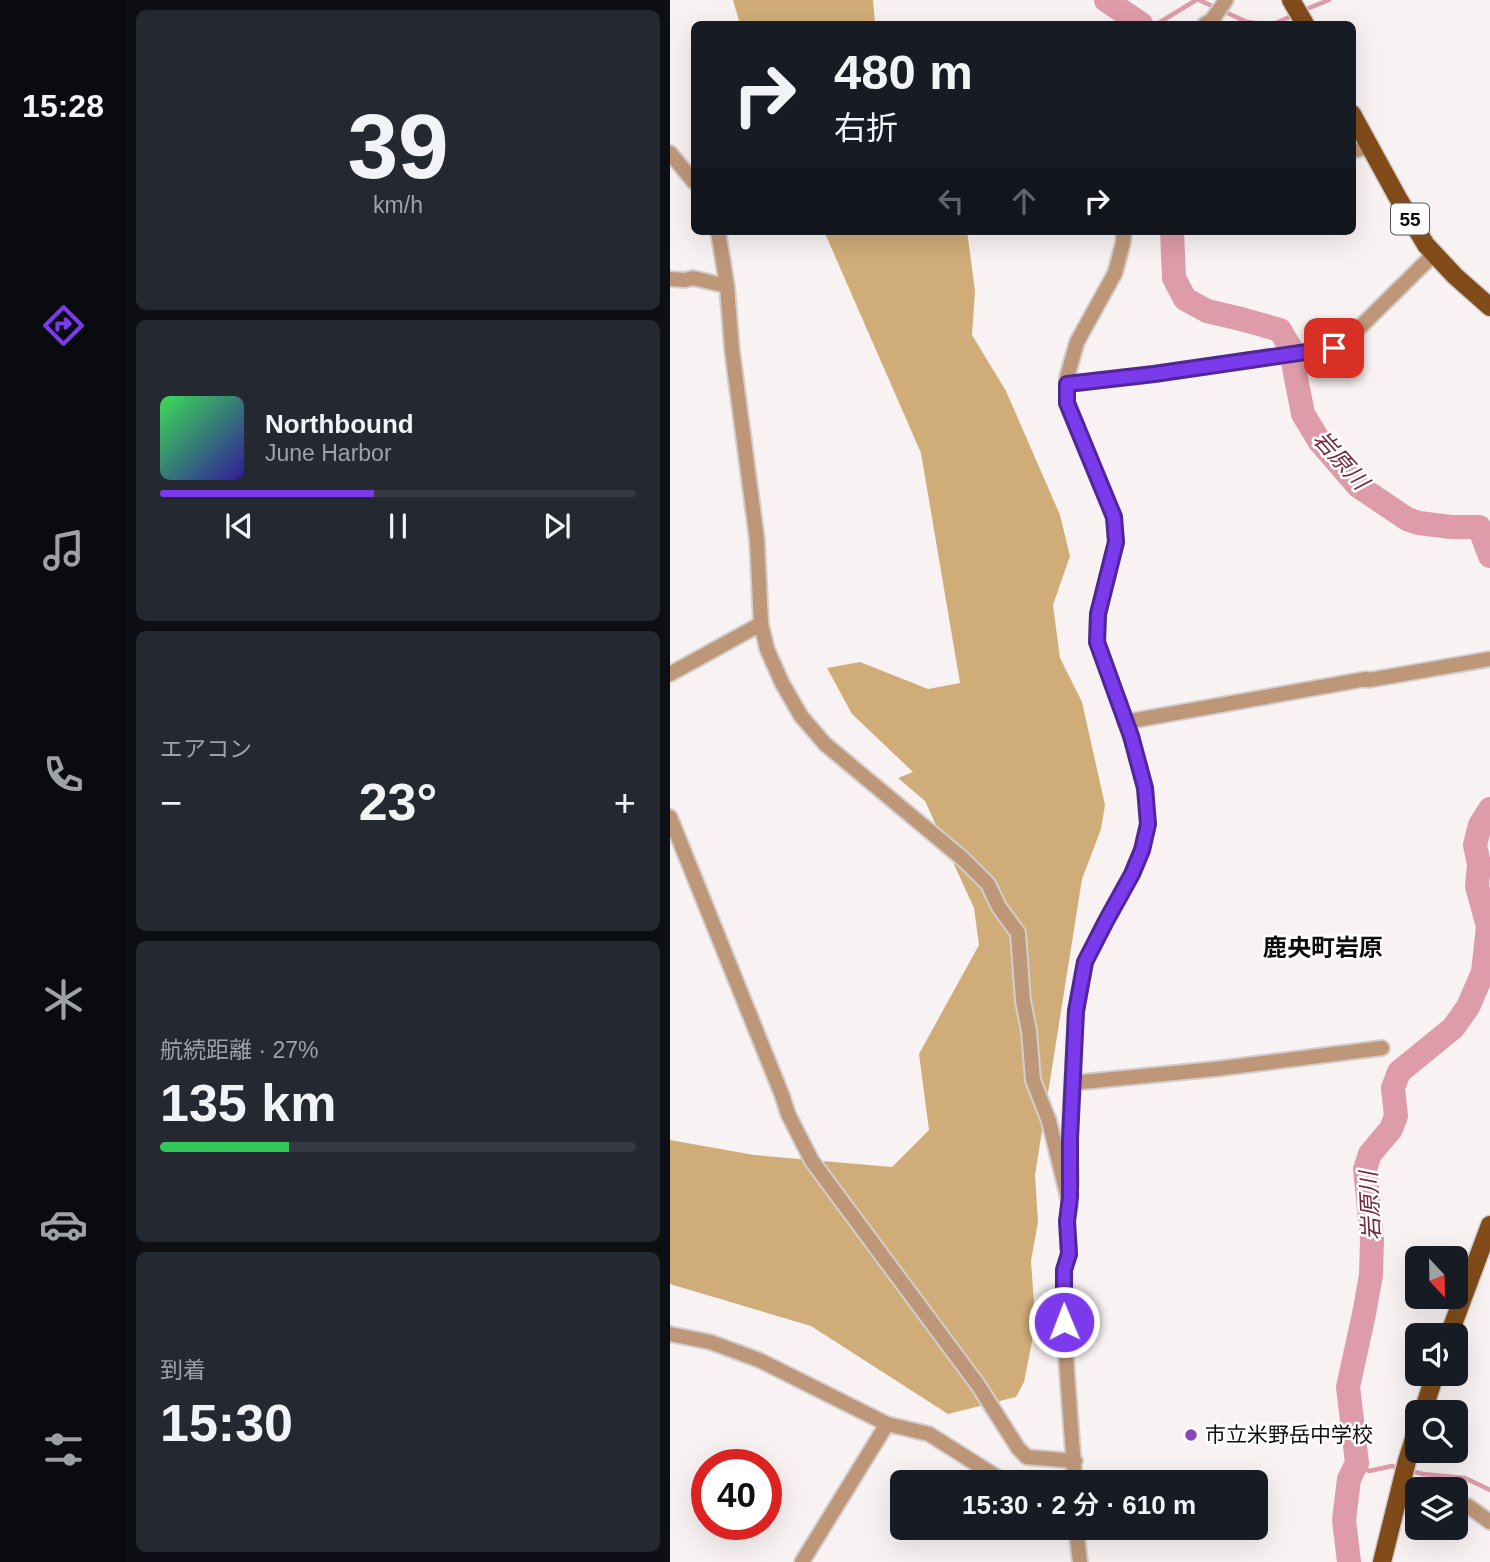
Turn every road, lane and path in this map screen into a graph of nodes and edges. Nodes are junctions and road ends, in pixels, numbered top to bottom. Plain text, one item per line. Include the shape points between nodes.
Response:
1 (1225, 0) edge
2 (1291, 0) edge
3 (1210, 21) edge
4 (1303, 21) edge
5 (1356, 130) edge
6 (1361, 149) edge
7 (670, 153) edge
8 (691, 178) edge
9 (719, 235) edge
10 (1124, 235) edge
11 (1434, 254) junction
12 (670, 279) edge
13 (727, 286) junction
14 (1490, 307) edge
15 (1067, 384) junction
16 (761, 624) junction
17 (1490, 659) edge
18 (670, 674) edge
19 (1125, 722) junction
20 (670, 817) edge
21 (1382, 1048) dead end
22 (1072, 1083) junction
23 (1070, 1206) junction
24 (1490, 1225) edge
25 (1453, 1323) edge
26 (670, 1334) edge
27 (887, 1424) junction
28 (1074, 1461) junction
29 (986, 1470) edge
30 (1074, 1470) edge
31 (1405, 1498) edge
32 (1468, 1506) edge
33 (1490, 1522) edge
34 (1076, 1540) edge
35 (802, 1562) edge
36 (1080, 1562) edge
37 (1382, 1562) edge

1 - 3 street
2 - 4 main road
5 - 6 main road, 55
6 - 11 main road, 55
7 - 8 street
9 - 13 street
10 - 15 street via 1115,273 1078,342
11 - 14 main road, 55
11 - 15 street via 1334,348
12 - 13 street via 693,278
13 - 16 street via 757,540
15 - 19 street via 1067,403 1114,517 1116,542 1098,614 1097,642
16 - 18 street
16 - 23 street via 782,683 809,726 963,859 988,884 1018,933 1033,1080 1049,1121
17 - 19 street
19 - 22 street via 1145,788 1148,824 1132,874 1085,962 1076,1011
20 - 28 street via 787,1114 812,1161 978,1385 1018,1448 1027,1457
21 - 22 street
22 - 23 street
23 - 28 street via 1064,1322
24 - 25 main road
26 - 27 street via 710,1342 759,1360
27 - 29 street via 929,1434
27 - 35 street
28 - 30 street
31 - 37 main road
32 - 33 street
34 - 36 street

